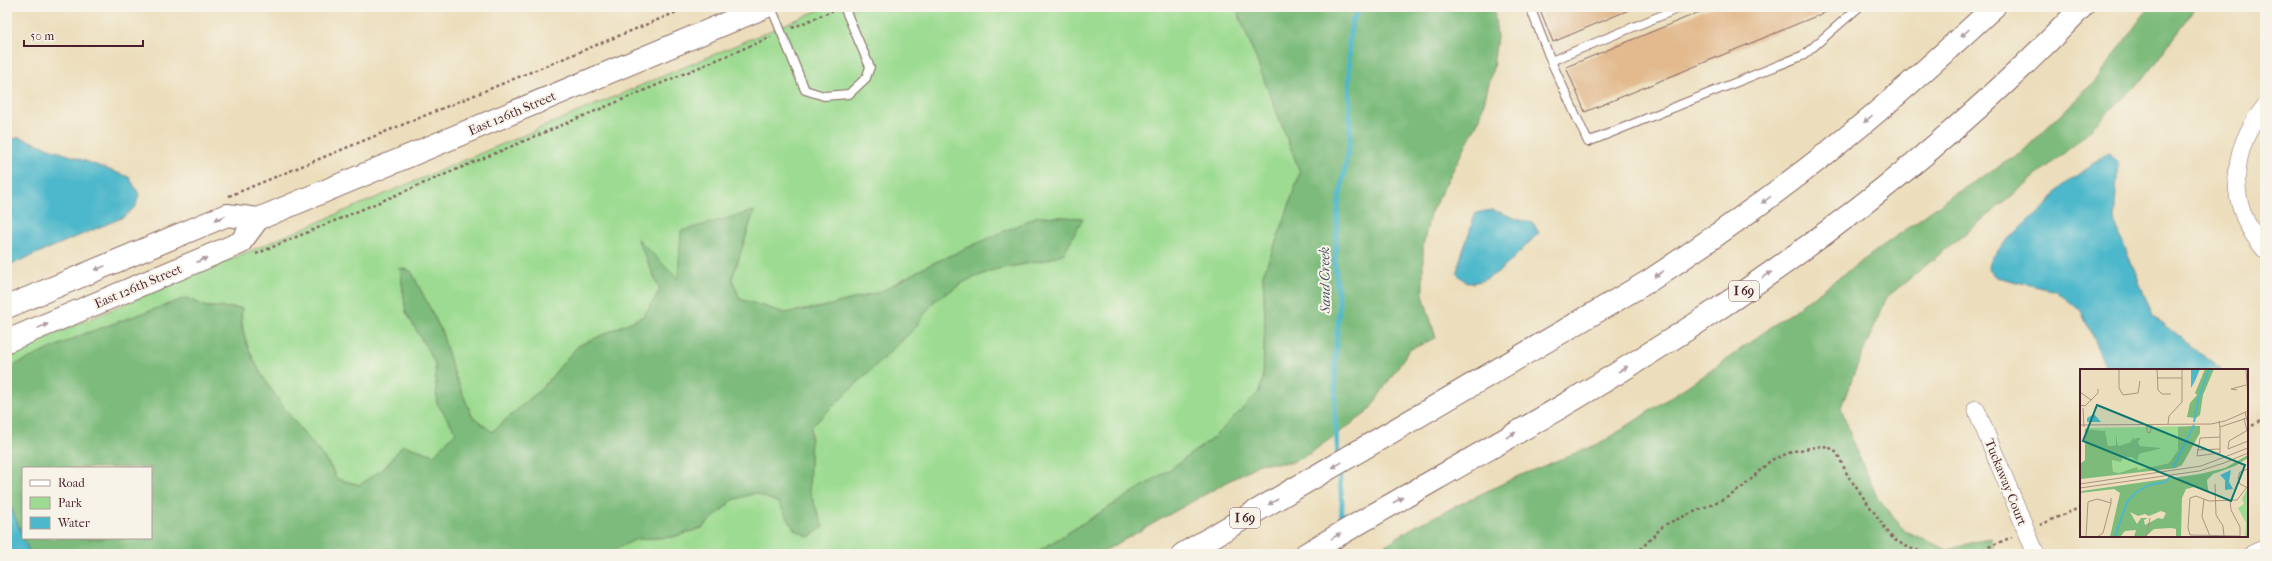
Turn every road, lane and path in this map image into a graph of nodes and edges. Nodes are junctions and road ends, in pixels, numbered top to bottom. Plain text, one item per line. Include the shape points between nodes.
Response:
1 (689, 7) edge
2 (765, 7) edge
3 (771, 7) edge
4 (841, 7) edge
5 (844, 7) edge
6 (1530, 7) edge
7 (1682, 7) edge
8 (1859, 7) edge
9 (1994, 7) edge
10 (2082, 7) edge
11 (782, 32) junction
12 (1551, 61) junction
13 (2265, 106) edge
14 (227, 197) dead end
15 (258, 219) junction
16 (2265, 250) edge
17 (255, 254) dead end
18 (7, 307) edge
19 (7, 341) edge
20 (1976, 409) dead end
21 (2265, 418) edge
22 (2248, 428) edge
23 (1307, 553) edge
24 (1183, 554) edge
25 (1636, 554) edge
26 (1931, 554) edge
27 (2036, 554) edge

1 - 14 path
2 - 15 main road, East 126th Street
3 - 11 lane
4 - 11 path
5 - 11 lane via 870,67 866,78 849,94 824,96 805,90
6 - 12 lane
7 - 12 lane
8 - 12 lane via 1804,55 1588,142
9 -> 24 main road, I 69 via 1838,144 1697,249 1649,281
23 -> 10 main road, I 69 via 1645,356 1790,259 1925,153
11 - 17 path
13 - 16 street via 2248,130 2242,144 2237,193 2244,217
15 -> 18 main road via 227,214
19 -> 15 main road, East 126th Street via 240,243
20 - 27 street, Tuckaway Court
21 - 22 path
25 - 26 path via 1664,525 1728,497 1743,487 1771,460 1794,451 1822,446 1829,447 1837,453 1848,476 1893,539 1909,548

